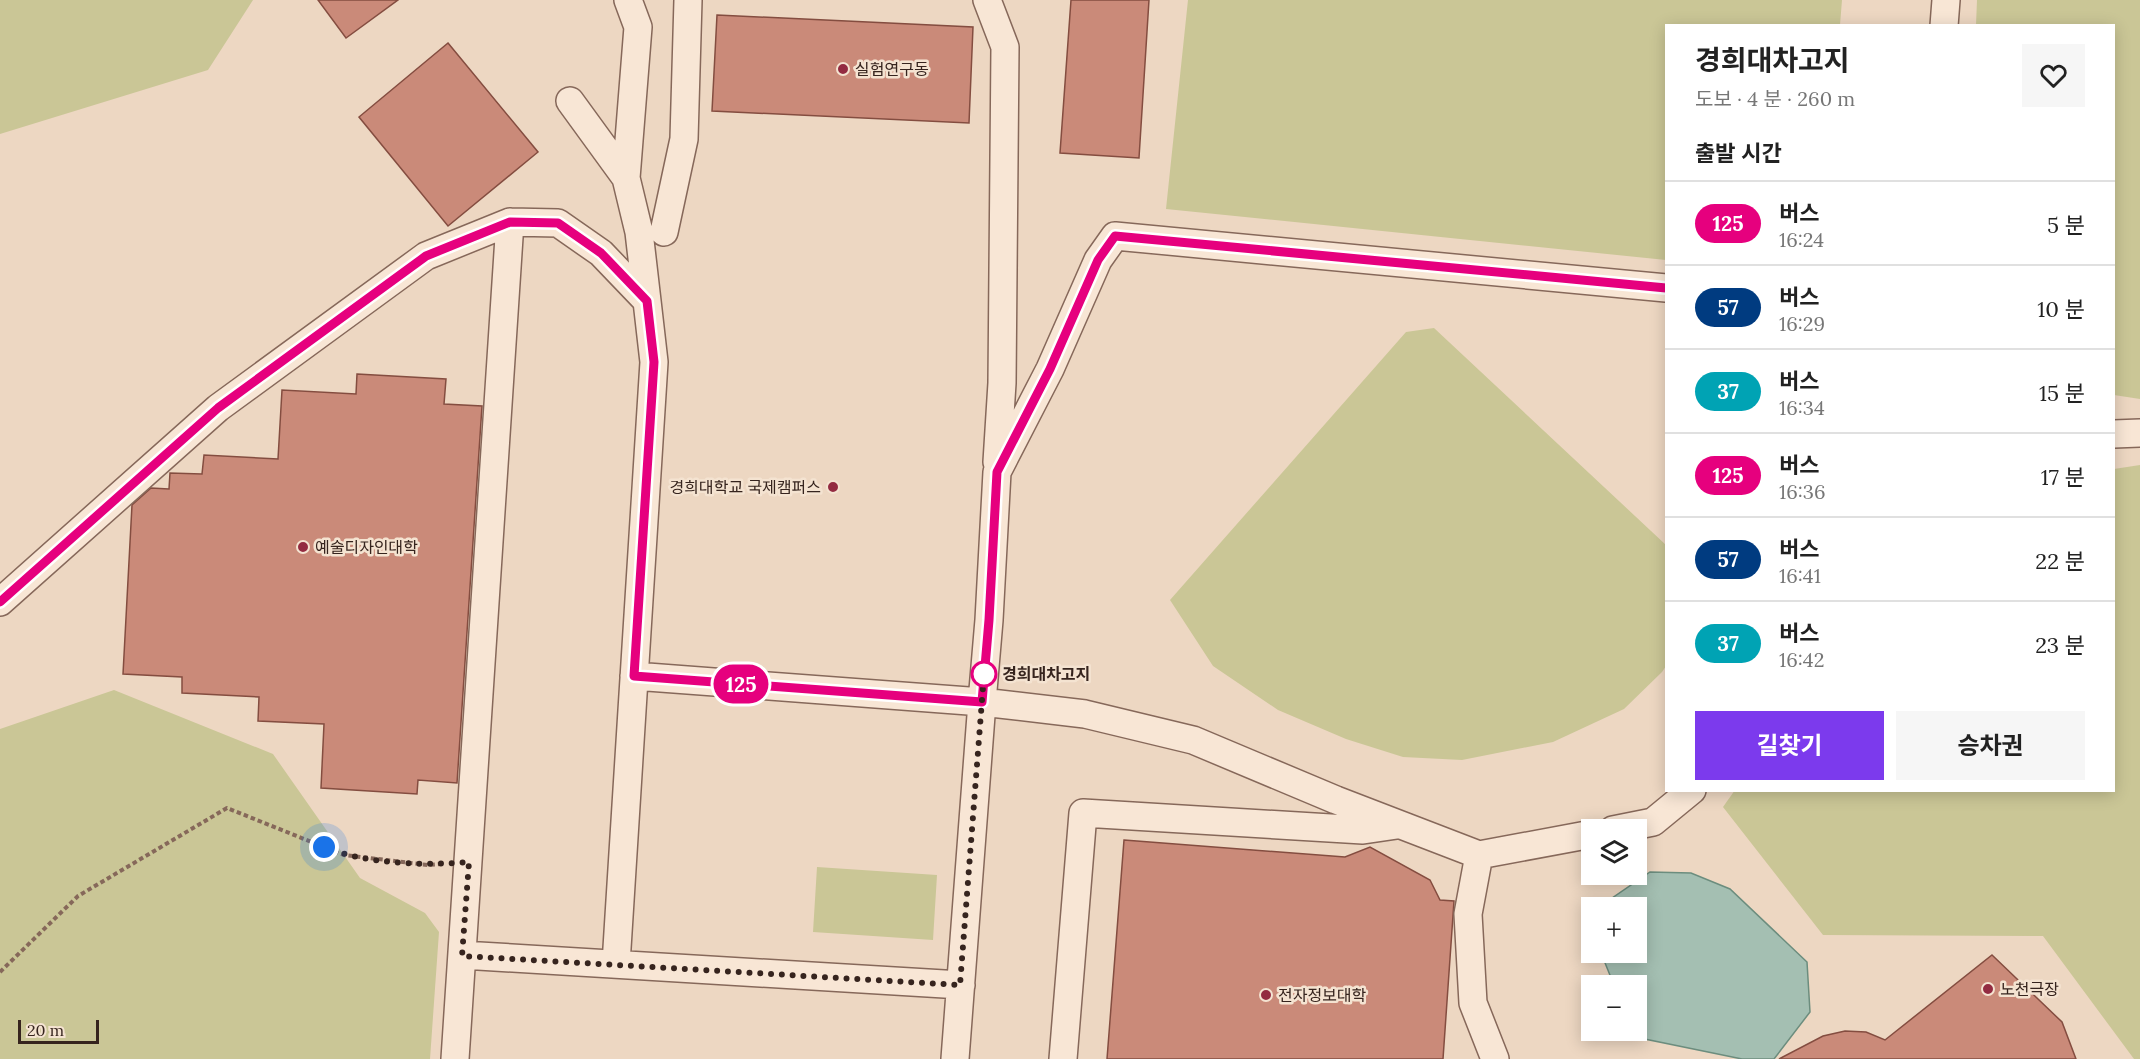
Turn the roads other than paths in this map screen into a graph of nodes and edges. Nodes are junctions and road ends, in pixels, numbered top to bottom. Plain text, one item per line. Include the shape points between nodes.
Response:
1 (628, 0) edge
2 (688, 0) edge
3 (987, 0) edge
4 (1946, 0) edge
5 (1944, 24) edge
6 (570, 100) dead end
7 (626, 178) junction
8 (510, 222) junction
9 (664, 232) dead end
10 (1665, 288) edge
11 (647, 301) junction
12 (2140, 432) edge
13 (2115, 434) edge
14 (997, 472) junction
15 (0, 602) edge
16 (634, 676) junction
17 (982, 702) junction
18 (1690, 792) edge
19 (1647, 823) edge
20 (1398, 825) junction
21 (1581, 836) edge
22 (1479, 855) junction
23 (462, 956) junction
24 (616, 964) junction
25 (960, 985) junction
26 (455, 1059) edge
27 (955, 1059) edge
28 (1063, 1059) edge
29 (1495, 1059) edge

1 - 7 street via 638,27
2 - 9 street via 684,139
3 - 14 street via 1005,47 1002,383
4 - 5 street
6 - 7 street
7 - 11 street via 639,232
8 - 11 street via 558,223 601,253
8 - 15 street via 426,256 218,408
8 - 23 street
10 - 14 street via 1115,236 1098,260 1050,369
11 - 16 street via 654,362
12 - 13 street
14 - 17 street
16 - 17 street
16 - 24 street
17 - 20 street via 1085,714 1193,740
17 - 25 street
18 - 19 street
20 - 22 street
20 - 28 street via 1363,830 1083,813
21 - 22 street
22 - 29 street via 1468,914 1473,1003
23 - 24 street
23 - 26 street
24 - 25 street
25 - 27 street

